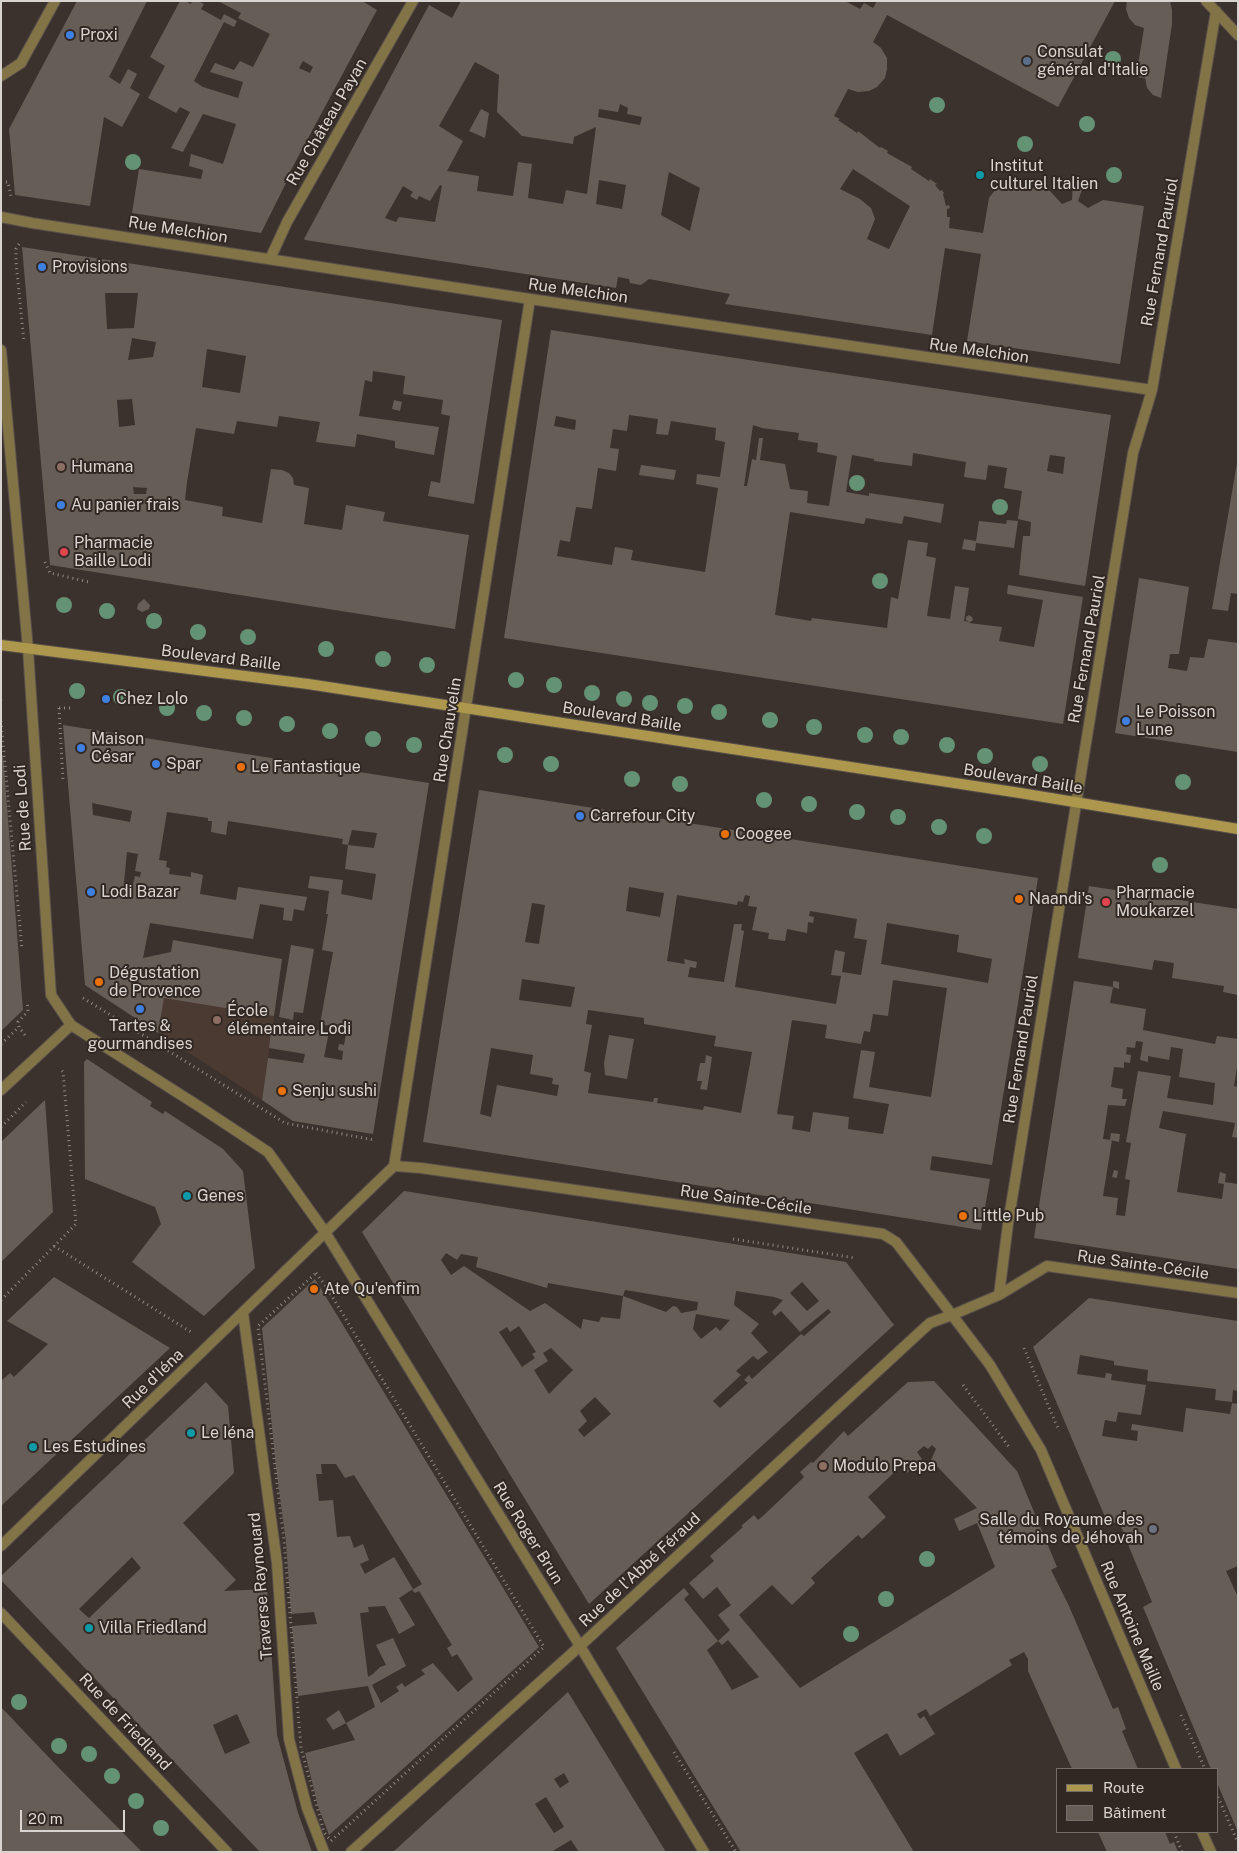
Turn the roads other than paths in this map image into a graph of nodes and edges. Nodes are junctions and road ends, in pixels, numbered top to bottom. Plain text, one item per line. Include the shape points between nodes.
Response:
1 (55, 1) edge
2 (1206, 1) edge
3 (411, 2) edge
4 (1216, 11) junction
5 (1238, 35) edge
6 (1, 76) edge
7 (1, 217) edge
8 (270, 259) junction
9 (530, 300) junction
10 (1, 350) edge
11 (1152, 390) junction
12 (1, 645) edge
13 (28, 649) junction
14 (467, 709) junction
15 (1076, 802) junction
16 (1238, 829) edge
17 (72, 1025) junction
18 (1, 1090) edge
19 (394, 1166) junction
20 (324, 1232) junction
21 (1238, 1293) edge
22 (998, 1295) junction
23 (243, 1313) junction
24 (952, 1315) junction
25 (1, 1546) edge
26 (1, 1613) edge
27 (580, 1646) junction
28 (1176, 1768) edge
29 (1202, 1833) edge
30 (227, 1852) edge
31 (324, 1852) edge
32 (351, 1852) edge
33 (704, 1852) edge
34 (1211, 1852) edge

1 - 6 street via 21,63
2 - 4 street
3 - 8 street, Rue Château Payan via 287,222
4 - 5 street
4 - 11 street, Rue Fernand Pauriol
7 - 8 street, Rue Melchion
8 - 9 street, Rue Melchion
9 - 11 street, Rue Melchion
9 - 14 street, Rue Chauvelin
10 - 13 street, Rue de Lodi
11 - 15 street, Rue Fernand Pauriol via 1133,453
12 - 13 main road, Boulevard Baille
13 - 14 main road, Boulevard Baille via 308,684
13 - 17 street, Rue de Lodi via 51,995
14 - 15 main road, Boulevard Baille
14 - 19 street, Rue Chauvelin
15 - 16 main road, Boulevard Baille
15 - 22 street, Rue Fernand Pauriol
17 - 18 street
17 - 20 street, Rue de Lodi via 268,1152
19 - 20 street
19 - 24 street, Rue Sainte-Cécile via 882,1234 896,1242
20 - 23 street, Rue d'Iéna
20 - 27 street, Rue Roger Brun
21 - 22 street, Rue Sainte-Cécile via 1047,1266
22 - 24 street, Rue Sainte-Cécile
23 - 25 street, Rue d'Iéna
23 - 31 street, Traverse Raynouard via 277,1563 289,1739 307,1808
24 - 27 street, Rue de l'Abbé Féraud via 930,1323
24 - 28 street, Rue Antoine Maille via 990,1365 1041,1450
26 - 30 street, Rue de Friedland
27 - 32 street, Rue de l'Abbé Féraud
27 - 33 street, Rue Roger Brun
29 - 34 street

